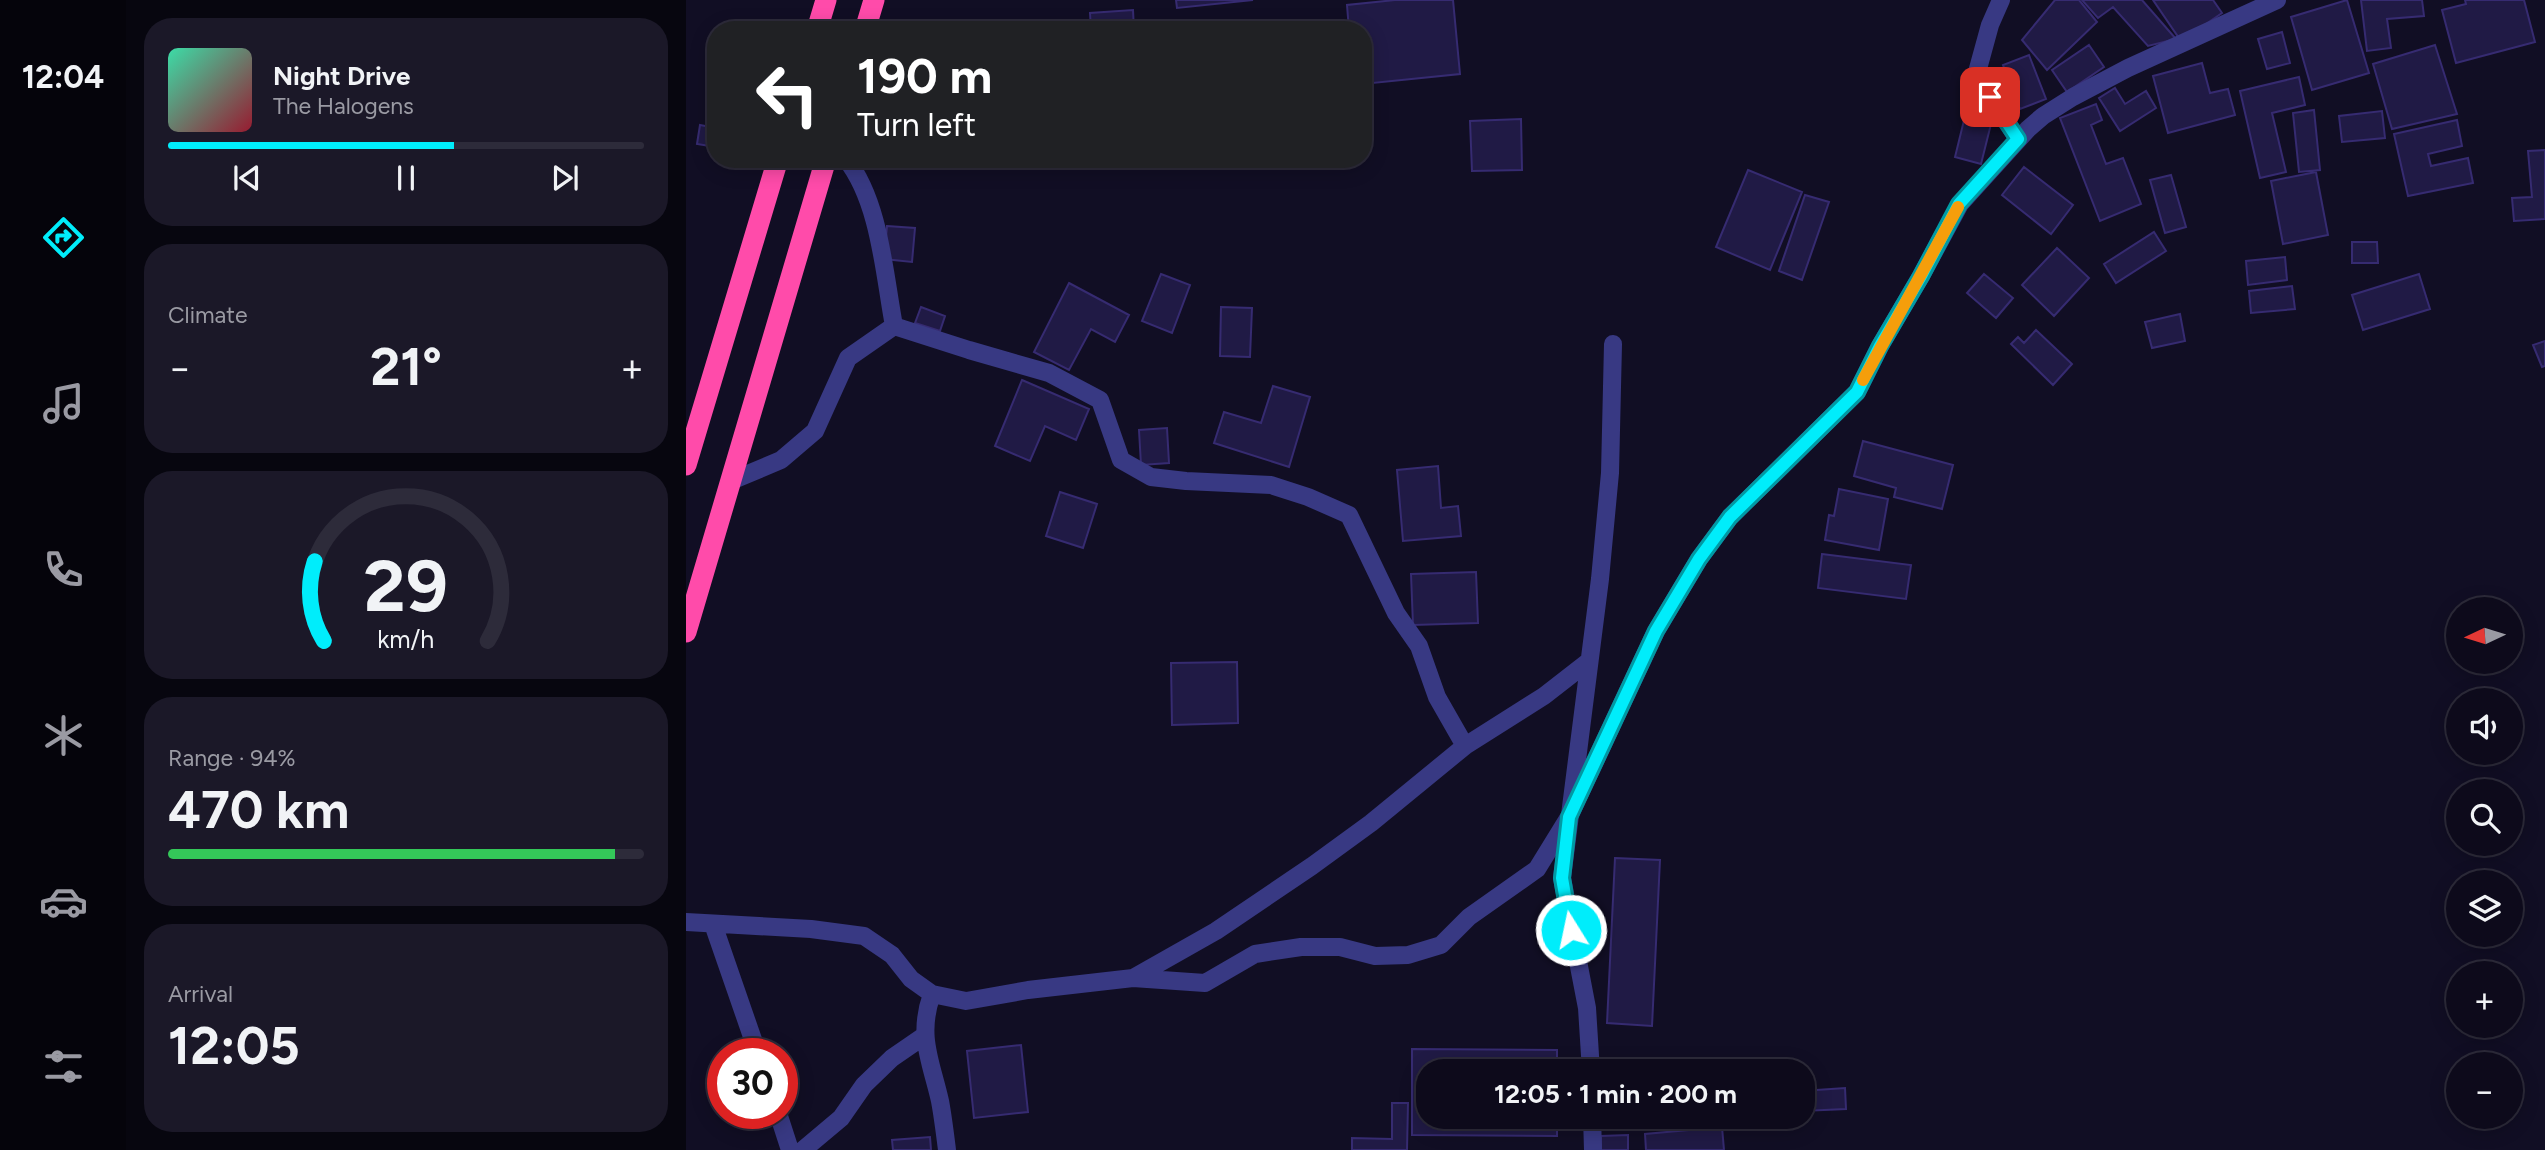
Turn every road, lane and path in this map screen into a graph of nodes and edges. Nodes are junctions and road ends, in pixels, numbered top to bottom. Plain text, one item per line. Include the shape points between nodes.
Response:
1 (826, 0) edge
2 (874, 0) edge
3 (2001, 0) edge
4 (2229, 0) edge
5 (2277, 0) edge
6 (2242, 15) junction
7 (820, 21) edge
8 (868, 21) edge
9 (2018, 139) junction
10 (775, 168) edge
11 (823, 168) edge
12 (853, 168) edge
13 (894, 326) junction
14 (1613, 344) dead end
15 (686, 465) edge
16 (731, 481) junction
17 (686, 632) edge
18 (1589, 661) junction
19 (1465, 746) junction
20 (1569, 817) junction
21 (686, 922) edge
22 (713, 924) junction
23 (1133, 978) junction
24 (932, 994) junction
25 (924, 1036) junction
26 (752, 1038) edge
27 (1590, 1059) edge
28 (783, 1129) edge
29 (1592, 1129) edge
30 (790, 1150) edge
31 (803, 1150) edge
32 (947, 1150) edge
33 (1593, 1150) edge

1 - 7 highway
2 - 8 highway
3 - 9 street via 1976,76
4 - 6 street
5 - 6 street
6 - 9 street via 2073,97
9 - 20 street via 1959,204 1857,392 1730,517 1699,559 1656,631
10 - 15 highway
11 - 16 highway
12 - 13 street via 873,213
13 - 16 street via 848,358 814,431 781,460
13 - 19 street via 1049,373 1100,400 1121,460 1151,477 1270,485 1349,515 1396,613 1419,646 1437,697
14 - 18 street via 1610,473
16 - 17 highway
18 - 19 street
18 - 20 street
19 - 23 street via 1312,866 1216,931
20 - 23 street via 1537,869 1469,917 1441,946 1408,955 1375,956 1340,947 1301,947 1255,954 1205,983
20 - 27 street via 1562,878 1587,1008
21 - 22 street
22 - 24 street via 864,936
22 - 26 street
23 - 24 street via 966,1001
24 - 25 street via 925,1012
25 - 31 street via 892,1058 864,1085 841,1118
25 - 32 street
28 - 30 street
29 - 33 street

